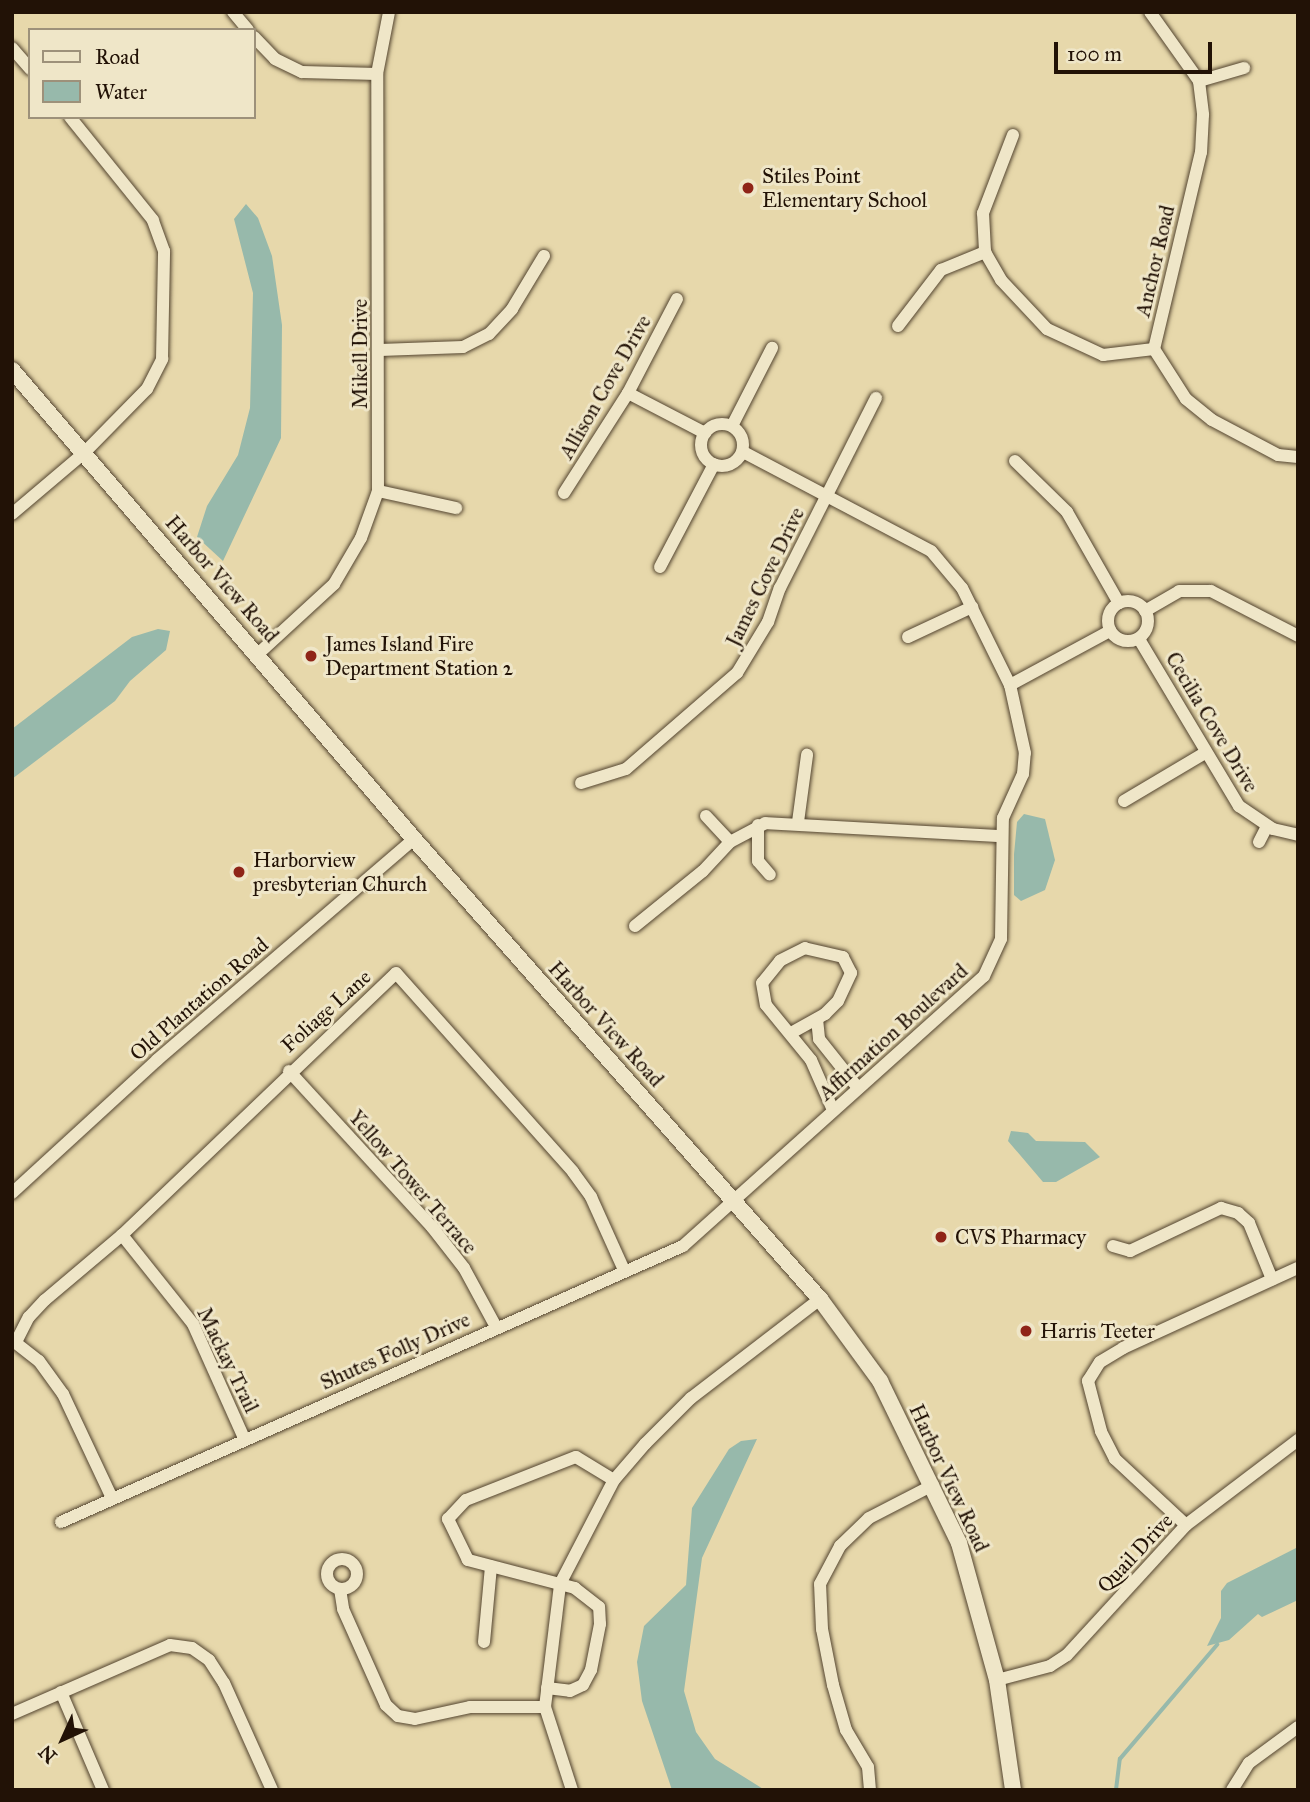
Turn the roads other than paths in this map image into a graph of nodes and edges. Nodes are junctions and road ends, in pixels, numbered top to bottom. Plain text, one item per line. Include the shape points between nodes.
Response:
1 (233, 12) edge
2 (389, 12) edge
3 (1150, 12) edge
4 (246, 28) edge
5 (256, 39) edge
6 (12, 48) edge
7 (28, 67) edge
8 (1244, 68) dead end
9 (377, 74) junction
10 (1199, 81) junction
11 (72, 119) edge
12 (1013, 135) dead end
13 (985, 252) junction
14 (544, 256) dead end
15 (677, 299) dead end
16 (898, 326) dead end
17 (772, 348) dead end
18 (1154, 349) junction
19 (380, 350) junction
20 (12, 370) edge
21 (628, 393) junction
22 (876, 398) dead end
23 (732, 426) junction
24 (705, 433) junction
25 (743, 452) junction
26 (84, 453) junction
27 (1298, 457) edge
28 (1015, 461) dead end
29 (714, 464) junction
30 (378, 491) junction
31 (564, 494) dead end
32 (827, 495) junction
33 (456, 508) dead end
34 (12, 514) edge
35 (660, 567) dead end
36 (1119, 603) junction
37 (972, 607) junction
38 (1145, 611) junction
39 (1110, 631) junction
40 (1298, 636) edge
41 (908, 637) dead end
42 (1139, 639) junction
43 (259, 653) junction
44 (1010, 685) junction
45 (1205, 752) junction
46 (807, 755) dead end
47 (581, 783) dead end
48 (1124, 801) dead end
49 (706, 816) dead end
50 (798, 822) junction
51 (758, 825) junction
52 (1267, 826) junction
53 (1298, 835) edge
54 (1001, 836) junction
55 (414, 839) junction
56 (730, 842) junction
57 (1259, 842) dead end
58 (770, 875) dead end
59 (635, 926) dead end
60 (817, 1019) junction
61 (791, 1033) junction
62 (289, 1071) junction
63 (858, 1088) junction
64 (833, 1110) junction
65 (12, 1193) edge
66 (733, 1199) junction
67 (122, 1235) junction
68 (1113, 1245) dead end
69 (1298, 1268) edge
70 (624, 1270) junction
71 (1272, 1279) junction
72 (820, 1299) junction
73 (496, 1327) junction
74 (14, 1341) edge
75 (244, 1438) junction
76 (1298, 1440) edge
77 (614, 1480) junction
78 (933, 1485) junction
79 (112, 1497) junction
80 (61, 1522) dead end
81 (1186, 1525) junction
82 (491, 1566) junction
83 (560, 1584) junction
84 (340, 1589) dead end
85 (484, 1642) dead end
86 (997, 1680) junction
87 (547, 1688) junction
88 (61, 1692) junction
89 (545, 1707) junction
90 (12, 1714) edge
91 (1298, 1727) edge
92 (103, 1790) edge
93 (272, 1790) edge
94 (572, 1790) edge
95 (870, 1790) edge
96 (1013, 1790) edge
97 (1232, 1790) edge

1 - 4 street
2 - 9 street, Mikell Drive
3 - 10 street
5 - 9 street via 275,59 303,72
6 - 7 street
8 - 10 street
9 - 19 street, Mikell Drive
10 - 18 street, Anchor Road via 1200,152
11 - 26 street via 153,220 164,251 165,274 162,359 148,389
12 - 13 street via 983,213
13 - 16 street via 941,270
13 - 18 street via 1017,302 1047,330 1103,355
14 - 19 street via 512,309 489,334 463,346
15 - 21 street, Allison Cove Drive
17 - 23 street
18 - 27 street, Anchor Road via 1186,398 1213,420 1278,455
19 - 30 street, Mikell Drive
20 - 26 main road, Harbor View Road
21 - 24 street
21 - 31 street, Allison Cove Drive
22 - 32 street, James Cove Drive
23 - 24 street via 713,426
23 - 25 street via 740,433
24 - 29 street via 702,453
25 - 29 street via 728,466
25 - 32 street, Affirmation Boulevard
26 - 34 street
26 - 43 main road, Harbor View Road
28 - 36 street via 1072,508
29 - 35 street
30 - 33 street
30 - 43 street, Mikell Drive via 361,538 334,584
32 - 37 street, Affirmation Boulevard via 931,551 953,574
32 - 47 street, James Cove Drive via 763,632 737,673 626,769
36 - 38 street via 1133,602
36 - 39 street via 1109,615
37 - 41 street
37 - 44 street, Affirmation Boulevard
38 - 40 street via 1179,590 1211,591
38 - 42 street via 1147,629
39 - 42 street via 1123,641
39 - 44 street
42 - 45 street, Cecilia Cove Drive
43 - 55 main road, Harbor View Road
44 - 54 street, Affirmation Boulevard via 1025,753 1023,774 1003,818
45 - 48 street
45 - 52 street, Cecilia Cove Drive via 1240,806
46 - 50 street
49 - 56 street
50 - 51 street
50 - 54 street
51 - 56 street
51 - 58 street via 758,861
52 - 53 street, Cecilia Cove Drive
52 - 57 street
54 - 63 street, Affirmation Boulevard via 1001,939 995,958 984,976
55 - 65 street, Old Plantation Road via 157,1060
55 - 66 main road, Harbor View Road
56 - 59 street via 703,871
60 - 61 street
60 - 61 street via 838,1001 850,973 843,957 805,948 780,961 762,984 766,1005
60 - 63 street via 818,1040
61 - 64 street via 811,1060
62 - 67 street, Foliage Lane
62 - 70 street, Foliage Lane via 396,973 573,1172 590,1197
62 - 73 street, Yellow Tower Terrace via 432,1227 464,1268
63 - 64 street, Affirmation Boulevard
64 - 66 street, Affirmation Boulevard
66 - 70 street, Shutes Folly Drive via 682,1246
66 - 72 main road, Harbor View Road
67 - 74 street, Foliage Lane via 37,1308
67 - 75 street, Mackay Trail via 193,1324
68 - 71 street via 1130,1251 1221,1208 1238,1213 1249,1223
69 - 71 street
70 - 73 street, Shutes Folly Drive
71 - 81 street via 1123,1348 1100,1362 1088,1381 1101,1431 1115,1459
72 - 77 street via 691,1398
72 - 78 main road, Harbor View Road via 880,1381
73 - 75 street, Shutes Folly Drive
74 - 79 street via 39,1361 63,1394
75 - 79 street, Shutes Folly Drive
76 - 81 street, Quail Drive
77 - 82 street via 576,1457 466,1500 448,1519 468,1560
77 - 83 street
78 - 86 main road, Harbor View Road via 959,1544
78 - 95 street via 869,1518 840,1546 820,1584 821,1629 833,1685 846,1730 868,1767
79 - 80 street, Shutes Folly Drive
81 - 86 street, Quail Drive via 1067,1655 1050,1666
82 - 83 street
82 - 85 street
83 - 87 street
83 - 87 street via 587,1594 598,1607 600,1624 591,1670 583,1685 570,1690
84 - 89 street via 342,1609 386,1705 398,1716 415,1719 470,1707
86 - 96 main road, Harbor View Road
87 - 89 street
88 - 90 street
88 - 92 street
88 - 93 street via 170,1645 192,1648 209,1660 224,1683
89 - 94 street
91 - 97 street via 1248,1763

